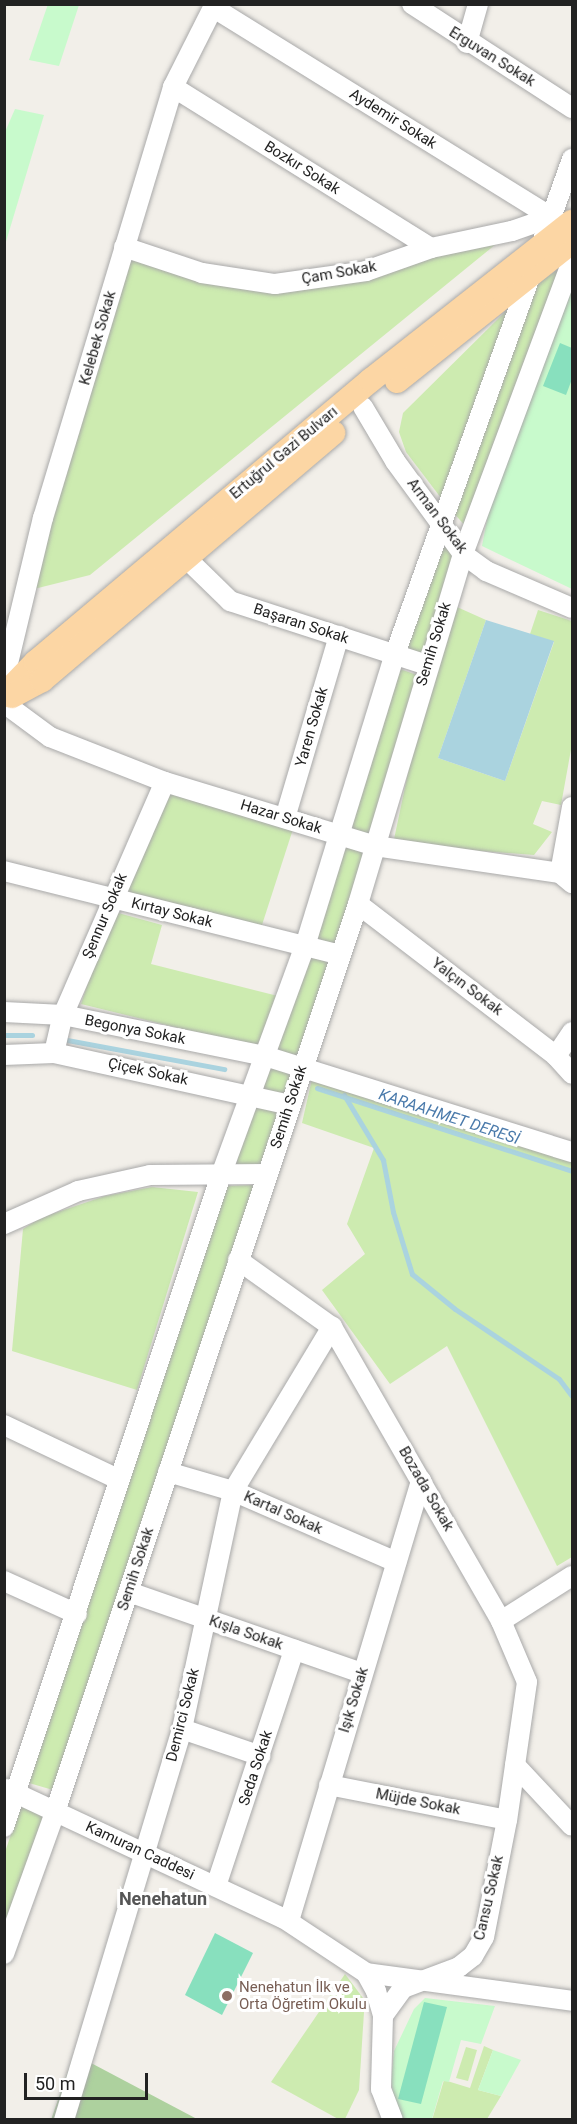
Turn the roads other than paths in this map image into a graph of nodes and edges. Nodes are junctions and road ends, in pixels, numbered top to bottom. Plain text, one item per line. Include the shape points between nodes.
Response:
1 (412, 4) edge
2 (478, 4) edge
3 (214, 6) edge
4 (467, 43) junction
5 (173, 87) junction
6 (573, 108) edge
7 (573, 159) edge
8 (567, 227) edge
9 (124, 247) junction
10 (431, 248) junction
11 (541, 248) junction
12 (573, 261) edge
13 (529, 280) junction
14 (363, 407) junction
15 (442, 526) junction
16 (463, 554) junction
17 (188, 560) junction
18 (573, 608) edge
19 (339, 636) junction
20 (394, 654) junction
21 (427, 665) junction
22 (4, 680) edge
23 (4, 697) edge
24 (4, 703) edge
25 (165, 782) junction
26 (573, 807) edge
27 (285, 818) junction
28 (340, 835) junction
29 (375, 846) junction
30 (4, 871) edge
31 (566, 878) edge
32 (112, 898) junction
33 (358, 904) junction
34 (305, 946) junction
35 (340, 955) junction
36 (4, 1012) edge
37 (63, 1015) junction
38 (573, 1032) edge
39 (54, 1053) junction
40 (4, 1055) edge
41 (556, 1056) junction
42 (268, 1064) junction
43 (302, 1066) junction
44 (573, 1074) edge
45 (250, 1093) junction
46 (293, 1095) junction
47 (269, 1099) junction
48 (573, 1152) edge
49 (267, 1174) junction
50 (220, 1175) junction
51 (4, 1224) edge
52 (238, 1260) junction
53 (332, 1327) junction
54 (4, 1425) edge
55 (168, 1472) junction
56 (421, 1479) junction
57 (120, 1480) junction
58 (233, 1491) junction
59 (396, 1562) junction
60 (573, 1576) edge
61 (4, 1581) edge
62 (129, 1592) junction
63 (77, 1614) junction
64 (206, 1619) junction
65 (501, 1621) junction
66 (294, 1650) junction
67 (362, 1673) junction
68 (182, 1729) junction
69 (261, 1756) junction
70 (515, 1765) junction
71 (329, 1785) junction
72 (11, 1790) edge
73 (55, 1812) junction
74 (507, 1820) junction
75 (573, 1826) edge
76 (4, 1827) edge
77 (144, 1851) junction
78 (216, 1886) junction
79 (289, 1921) junction
80 (4, 1954) edge
81 (366, 1972) junction
82 (424, 1980) junction
83 (573, 2001) edge
84 (383, 2016) junction
85 (64, 2120) edge
86 (393, 2120) edge

1 - 4 street, Erguvan Sokak
2 - 4 street
3 - 5 street, Kelebek Sokak
3 - 8 street, Aydemir Sokak
4 - 6 street, Erguvan Sokak
5 - 9 street, Kelebek Sokak
5 - 10 street, Bozkır Sokak
7 - 8 street
8 - 10 street, Çam Sokak via 512,231
8 - 11 main road, Ertuğrul Gazi Bulvarı
8 - 13 main road, Ertuğrul Gazi Bulvarı
9 - 10 street, Çam Sokak via 202,273 275,284 366,271
9 - 22 street, Kelebek Sokak via 43,518
11 - 13 street, Semih Sokak
11 - 23 main road, Ertuğrul Gazi Bulvarı via 371,380 36,662
12 - 16 street, Semih Sokak
13 - 14 main road, Ertuğrul Gazi Bulvarı
13 - 15 street, Semih Sokak
14 - 15 street, Arman Sokak
14 - 17 main road, Ertuğrul Gazi Bulvarı
15 - 16 street, Arman Sokak
15 - 20 street, Semih Sokak
16 - 18 street, Arman Sokak via 486,571
16 - 21 street, Semih Sokak
17 - 19 street, Başaran Sokak via 230,601
17 - 23 main road, Ertuğrul Gazi Bulvarı via 42,680
19 - 20 street, Başaran Sokak
19 - 27 street, Yaren Sokak
20 - 21 street, Başaran Sokak
20 - 28 street, Semih Sokak
21 - 29 street, Semih Sokak
24 - 25 street, Hazar Sokak via 50,737
25 - 27 street, Hazar Sokak
25 - 32 street, Şennur Sokak
26 - 31 street
27 - 28 street, Hazar Sokak
28 - 29 street, Hazar Sokak
28 - 34 street, Semih Sokak
29 - 31 street, Hazar Sokak
29 - 33 street, Semih Sokak
30 - 32 street, Kırtay Sokak
32 - 34 street, Kırtay Sokak
32 - 37 street, Şennur Sokak
33 - 35 street, Semih Sokak
33 - 41 street, Yalçın Sokak
34 - 35 street, Kırtay Sokak
34 - 42 street, Semih Sokak
35 - 43 street, Semih Sokak
36 - 37 street, Begonya Sokak
37 - 39 street, Şennur Sokak
37 - 42 street, Begonya Sokak
38 - 41 street
39 - 40 street, Çiçek Sokak
39 - 45 street, Çiçek Sokak
41 - 44 street, Yalçın Sokak
42 - 43 street, Begonya Sokak
42 - 45 street, Semih Sokak
42 - 46 street via 294,1070
42 - 47 street via 257,1086
43 - 46 street, Semih Sokak
43 - 48 street
45 - 47 street, Çiçek Sokak
45 - 50 street, Semih Sokak
46 - 47 street, Çiçek Sokak
46 - 49 street, Semih Sokak
49 - 50 street
49 - 52 street, Semih Sokak
50 - 51 street via 150,1175 78,1191
50 - 57 street, Semih Sokak
52 - 53 street, Bozada Sokak
52 - 55 street, Semih Sokak
53 - 56 street, Bozada Sokak
53 - 58 street, Demirci Sokak
54 - 57 street
55 - 58 street, Kartal Sokak
55 - 62 street, Semih Sokak
56 - 59 street, Işık Sokak
56 - 65 street, Bozada Sokak
57 - 63 street, Semih Sokak
58 - 59 street, Kartal Sokak
58 - 64 street, Demirci Sokak
59 - 67 street, Işık Sokak
60 - 65 street
61 - 63 street
62 - 64 street, Kışla Sokak
62 - 73 street, Semih Sokak
63 - 72 street, Semih Sokak
64 - 66 street, Kışla Sokak
64 - 68 street, Demirci Sokak
65 - 70 street, Bozada Sokak via 527,1682
66 - 67 street, Kışla Sokak
66 - 69 street, Seda Sokak
67 - 71 street, Işık Sokak
68 - 69 street
68 - 77 street, Demirci Sokak
69 - 78 street, Seda Sokak
70 - 74 street, Cansu Sokak
70 - 75 street
71 - 74 street, Müjde Sokak
71 - 79 street, Işık Sokak
72 - 73 street, Kamuran Caddesi
72 - 76 street, Semih Sokak
73 - 77 street, Kamuran Caddesi
73 - 80 street, Semih Sokak
74 - 82 street, Cansu Sokak via 484,1937 473,1956 459,1967
77 - 78 street, Kamuran Caddesi
77 - 85 street, Demirci Sokak
78 - 79 street, Kamuran Caddesi
79 - 81 street, Kamuran Caddesi
81 - 82 street, Kamuran Caddesi
81 - 84 street
82 - 83 street, Kamuran Caddesi
82 - 84 street, Cansu Sokak via 403,1988
84 - 86 street via 381,2089

